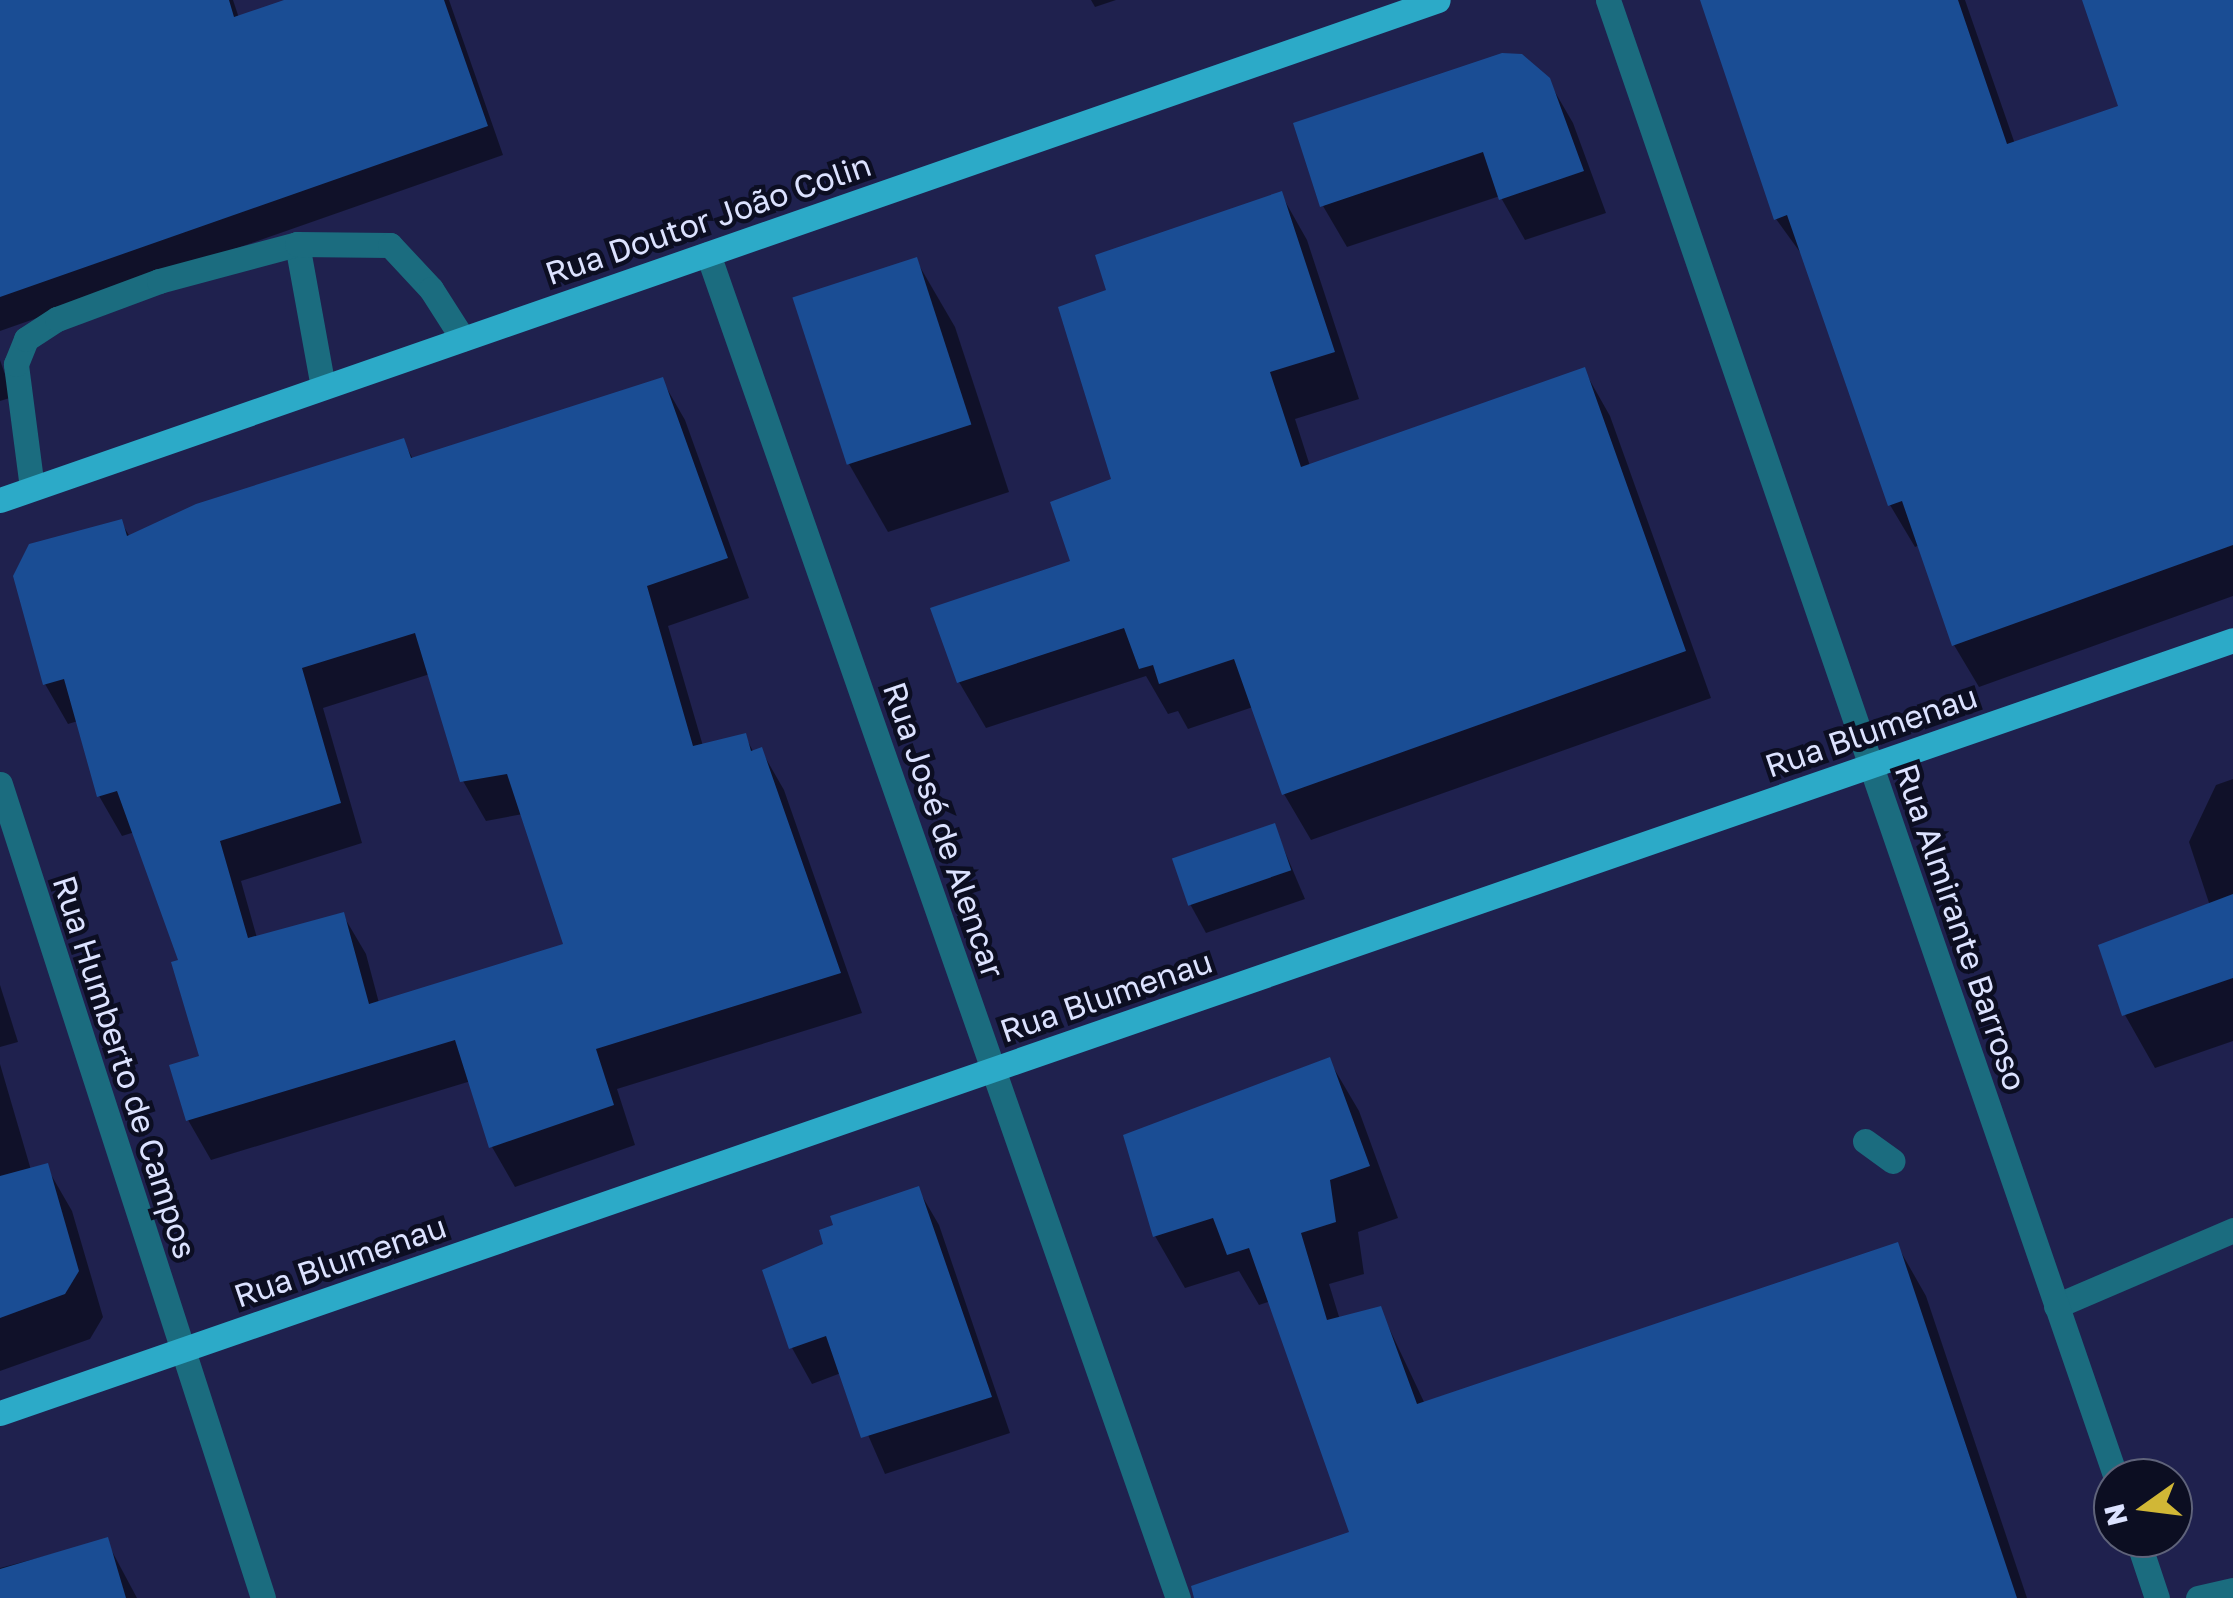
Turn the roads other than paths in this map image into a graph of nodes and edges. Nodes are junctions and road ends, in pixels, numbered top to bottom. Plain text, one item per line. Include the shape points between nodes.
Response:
1 (1438, 0) edge
2 (1608, 0) edge
3 (297, 244) junction
4 (708, 254) junction
5 (464, 339) junction
6 (324, 387) junction
7 (32, 488) junction
8 (0, 500) edge
9 (2233, 640) edge
10 (1871, 766) junction
11 (0, 784) edge
12 (993, 1069) junction
13 (1866, 1141) dead end
14 (1893, 1162) dead end
15 (2233, 1230) edge
16 (2056, 1306) junction
17 (183, 1350) junction
18 (0, 1413) edge
19 (2109, 1458) edge
20 (2144, 1558) edge
21 (2233, 1590) edge
22 (262, 1598) edge
23 (1178, 1598) edge
24 (2158, 1598) edge
25 (2198, 1598) edge

1 - 4 main road, Rua Doutor João Colin
2 - 10 street, Rua Almirante Barroso
3 - 5 street via 390,246 431,289
3 - 6 street
3 - 7 street via 158,281 57,319 26,339 16,364
4 - 5 main road, Rua Doutor João Colin
4 - 12 street, Rua José de Alencar
5 - 6 main road, Rua Doutor João Colin
6 - 7 main road, Rua Doutor João Colin
7 - 8 main road, Rua Doutor João Colin
9 - 10 main road, Rua Blumenau
10 - 12 main road, Rua Blumenau
10 - 16 street, Rua Almirante Barroso
11 - 17 street, Rua Humberto de Campos
12 - 17 main road, Rua Blumenau
12 - 23 street, Rua José de Alencar
13 - 14 street
15 - 16 street
16 - 19 street, Rua Almirante Barroso
17 - 18 main road, Rua Blumenau
17 - 22 street, Rua Humberto de Campos
20 - 24 street
21 - 25 street

